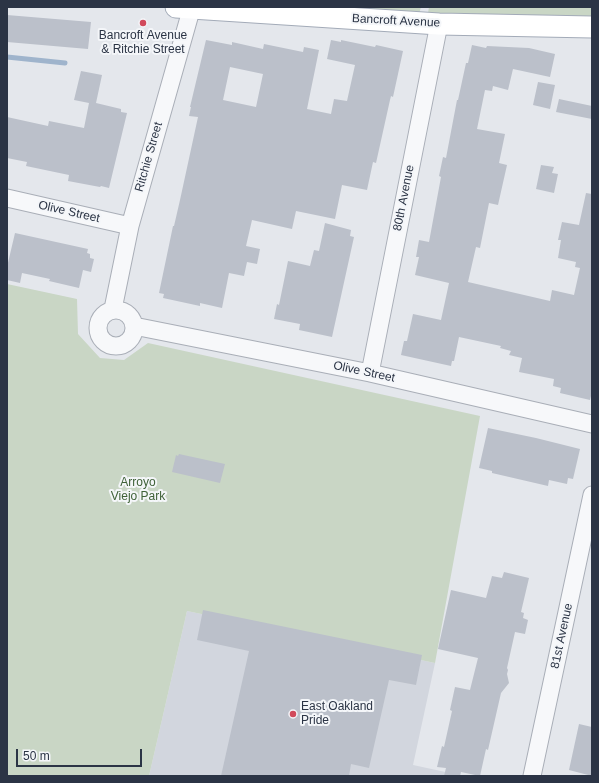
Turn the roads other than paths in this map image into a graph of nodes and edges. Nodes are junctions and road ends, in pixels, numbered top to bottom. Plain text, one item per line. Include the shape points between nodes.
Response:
1 (186, 7) edge
2 (439, 24) junction
3 (592, 27) edge
4 (7, 198) edge
5 (130, 226) junction
6 (113, 310) junction
7 (134, 326) junction
8 (370, 373) junction
9 (592, 424) edge
10 (592, 495) edge
11 (532, 776) edge

1 - 2 main road, Bancroft Avenue
1 - 5 street, Ritchie Street
2 - 3 main road, Bancroft Avenue
2 - 8 street, 80th Avenue
4 - 5 street, Olive Street
5 - 6 street, Ritchie Street
6 - 7 street via 126,313
6 - 7 street via 106,312 98,325 100,337 107,344 124,344 131,339
7 - 8 street, Olive Street
8 - 9 street, Olive Street
10 - 11 street, 81st Avenue

